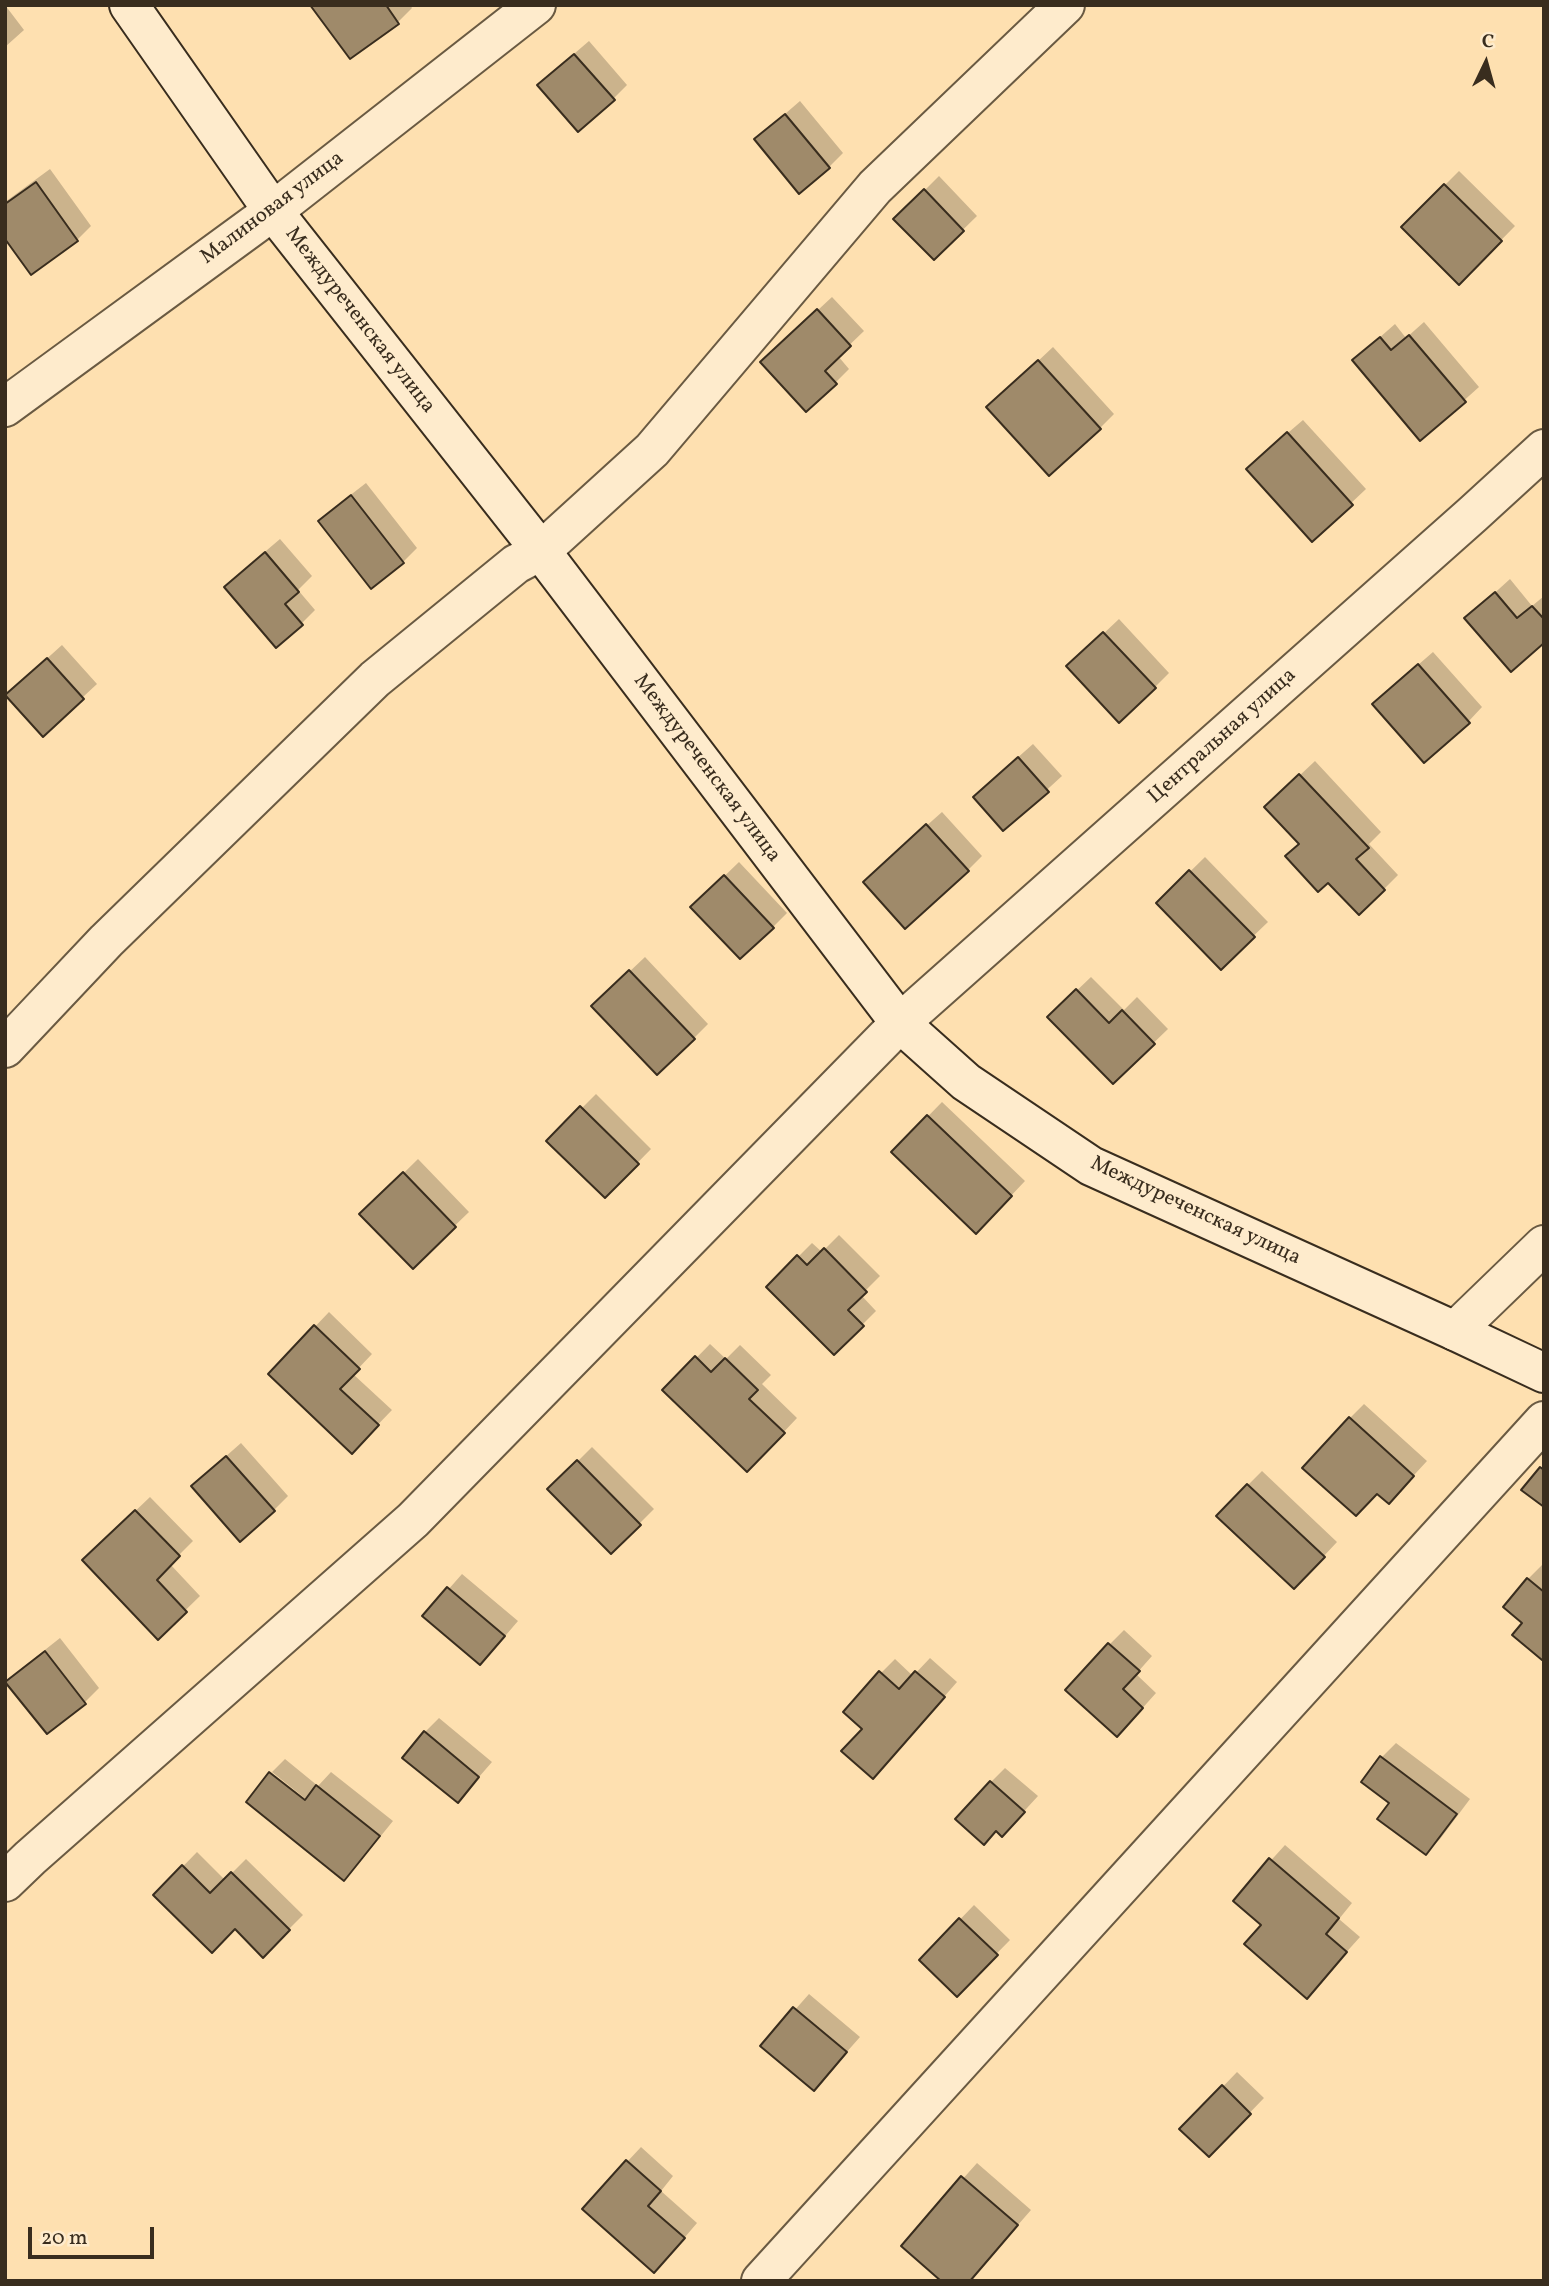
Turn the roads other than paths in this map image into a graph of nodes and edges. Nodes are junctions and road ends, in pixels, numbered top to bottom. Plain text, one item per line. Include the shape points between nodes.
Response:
1 (129, 5) edge
2 (536, 5) edge
3 (1065, 5) edge
4 (273, 211) junction
5 (5, 408) edge
6 (1544, 449) edge
7 (541, 551) junction
8 (900, 1023) junction
9 (5, 1048) edge
10 (1544, 1245) edge
11 (1455, 1331) junction
12 (1544, 1373) edge
13 (1544, 1420) edge
14 (5, 1882) edge
15 (761, 2281) edge

1 - 4 street, Междуреченская улица
2 - 4 street, Малиновая улица
3 - 7 street via 876,187 652,450
4 - 5 street, Малиновая улица
4 - 7 street, Междуреченская улица
6 - 8 street, Центральная улица
7 - 8 street, Междуреченская улица
7 - 9 street via 516,564 375,679 106,941
8 - 11 street, Междуреченская улица via 966,1082 1091,1166
8 - 14 street, Центральная улица via 413,1520
10 - 11 street
11 - 12 street, Междуреченская улица
13 - 15 street

